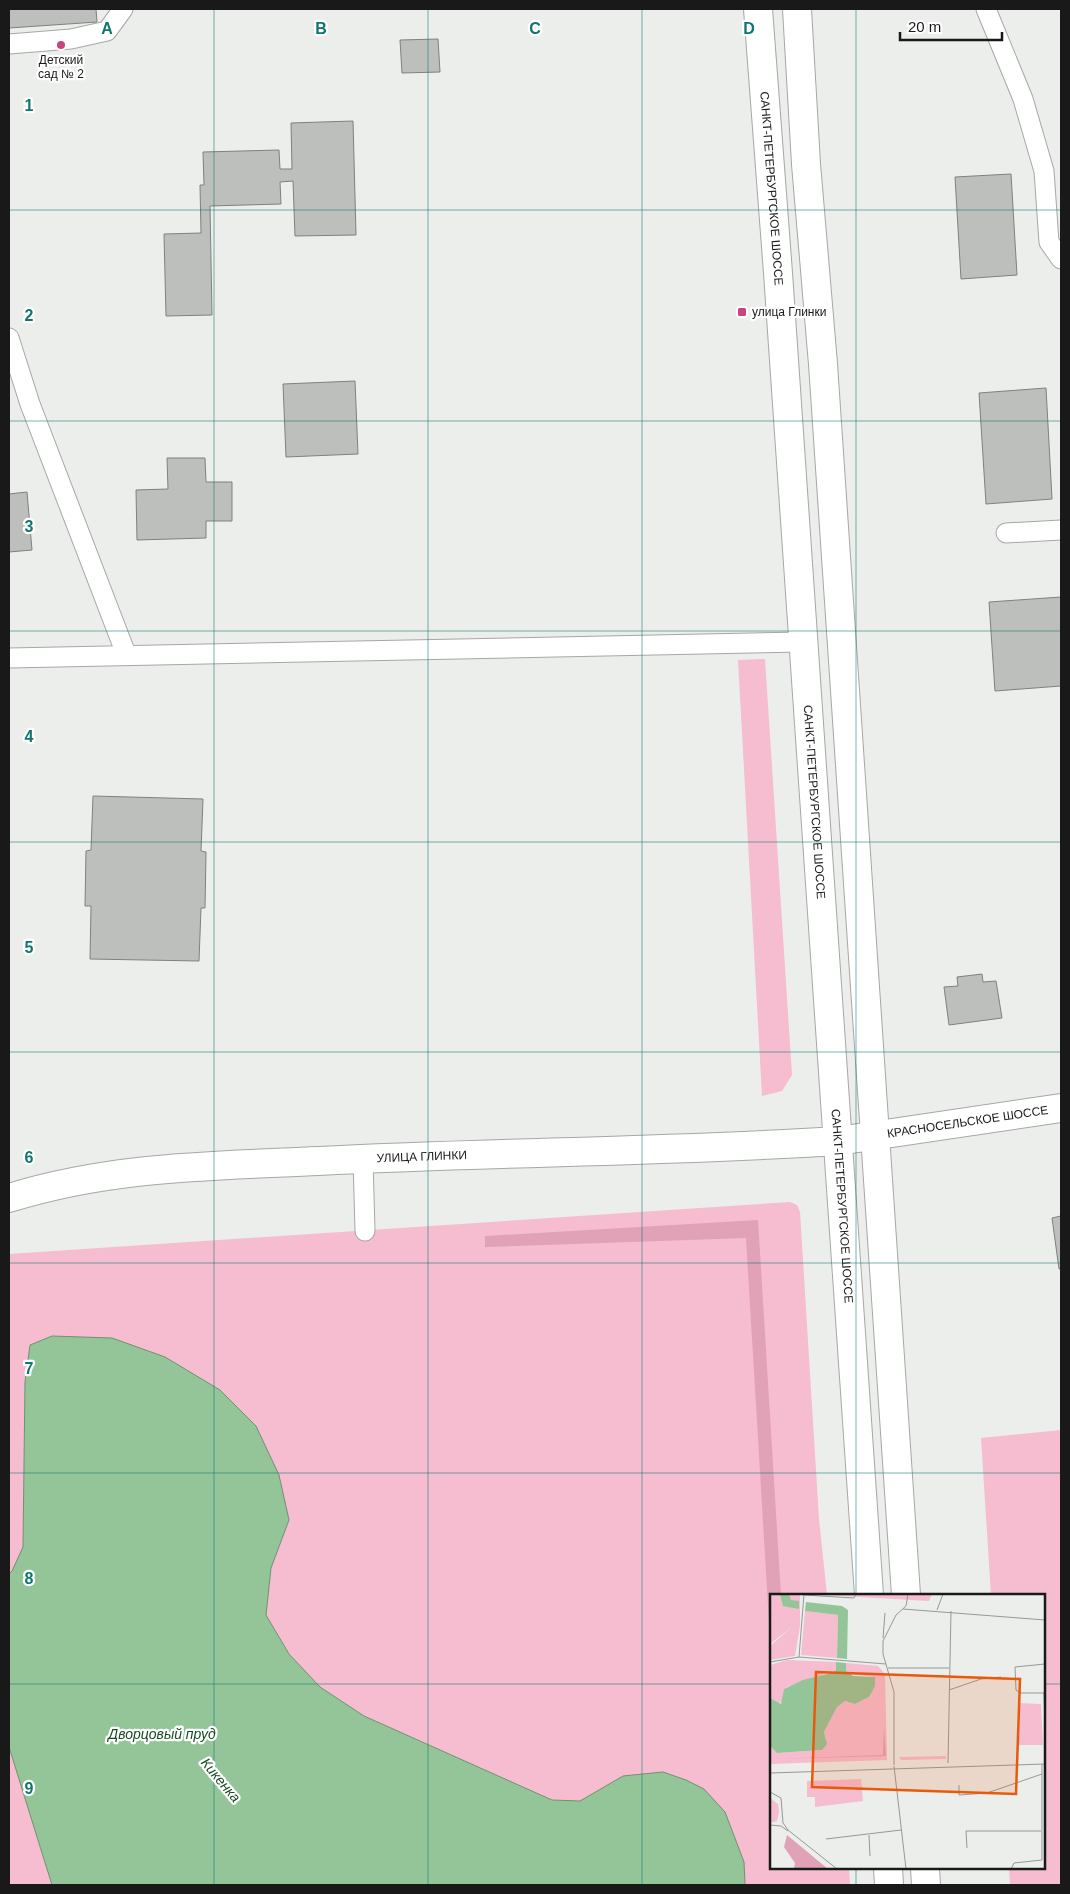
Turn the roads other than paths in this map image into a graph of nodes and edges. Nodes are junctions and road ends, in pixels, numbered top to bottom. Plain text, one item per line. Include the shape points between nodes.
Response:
1 (123, 9) edge
2 (758, 9) edge
3 (797, 9) edge
4 (986, 9) edge
5 (9, 44) edge
6 (1061, 259) edge
7 (9, 338) edge
8 (1061, 530) edge
9 (1006, 532) dead end
10 (803, 642) junction
11 (126, 654) junction
12 (9, 658) edge
13 (1061, 1108) edge
14 (875, 1137) junction
15 (838, 1141) junction
16 (363, 1158) junction
17 (9, 1198) edge
18 (365, 1231) dead end
19 (869, 1594) edge
20 (906, 1594) edge
21 (888, 1869) edge
22 (925, 1869) edge
23 (889, 1885) edge
24 (926, 1885) edge

1 - 5 lane via 107,31 71,39
2 - 10 main road, САНКТ-ПЕТЕРБУРГСКОЕ ШОССЕ
3 - 14 main road
4 - 6 lane via 1023,99 1044,171 1049,242
7 - 11 lane via 30,404
8 - 9 lane
10 - 11 lane
10 - 15 main road, САНКТ-ПЕТЕРБУРГСКОЕ ШОССЕ
11 - 12 lane
13 - 14 main road, КРАСНОСЕЛЬСКОЕ ШОССЕ
14 - 15 main road, КРАСНОСЕЛЬСКОЕ ШОССЕ
14 - 20 main road
15 - 16 main road, УЛИЦА ГЛИНКИ
15 - 19 main road, САНКТ-ПЕТЕРБУРГСКОЕ ШОССЕ
16 - 17 main road, УЛИЦА ГЛИНКИ via 161,1168 102,1175
16 - 18 lane
21 - 23 main road
22 - 24 main road

